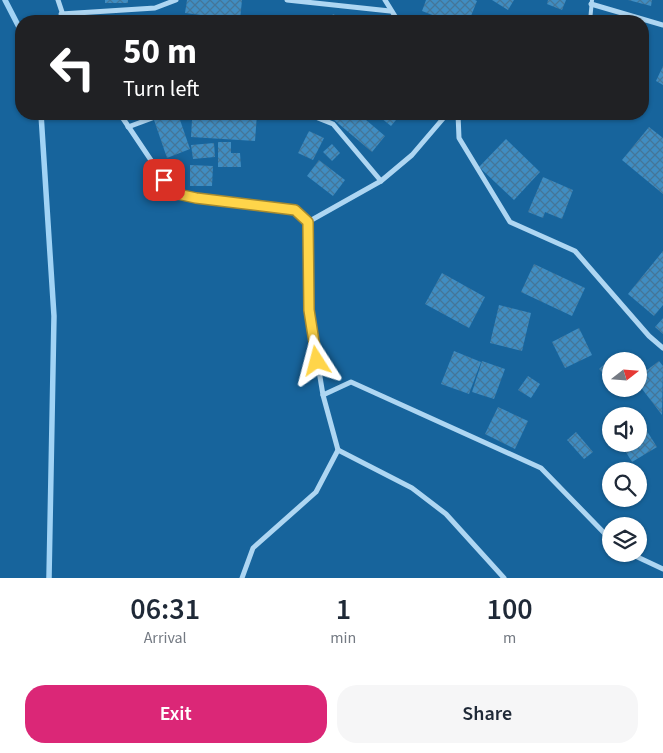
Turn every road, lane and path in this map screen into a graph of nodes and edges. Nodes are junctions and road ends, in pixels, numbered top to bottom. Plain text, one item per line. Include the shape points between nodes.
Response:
1 (58, 0) edge
2 (176, 0) edge
3 (287, 0) edge
4 (385, 0) edge
5 (592, 2) edge
6 (390, 11) junction
7 (61, 14) joint
8 (393, 15) edge
9 (591, 15) edge
10 (634, 15) edge
11 (649, 20) edge
12 (663, 24) edge
13 (124, 120) edge
14 (147, 120) edge
15 (323, 120) edge
16 (442, 120) edge
17 (458, 120) edge
18 (128, 127) junction
19 (381, 181) junction
20 (308, 222) junction
21 (663, 348) edge
22 (323, 395) junction
23 (338, 450) junction
24 (602, 531) edge
25 (647, 562) edge
26 (663, 569) edge
27 (242, 578) edge
28 (504, 578) edge

1 - 7 street
2 - 7 street via 155,8
3 - 6 street
4 - 6 street
5 - 9 lane
5 - 10 street
6 - 8 street
11 - 12 street
13 - 18 street
14 - 18 street
15 - 19 street via 333,124
16 - 19 street via 412,154
17 - 21 street via 459,138 510,222 575,251
18 - 20 street via 173,193 295,210
19 - 20 street
20 - 22 street via 309,310
22 - 23 street
22 - 24 street via 351,382 541,468
23 - 27 street via 316,492 254,548
23 - 28 street via 412,488 440,509
25 - 26 street

